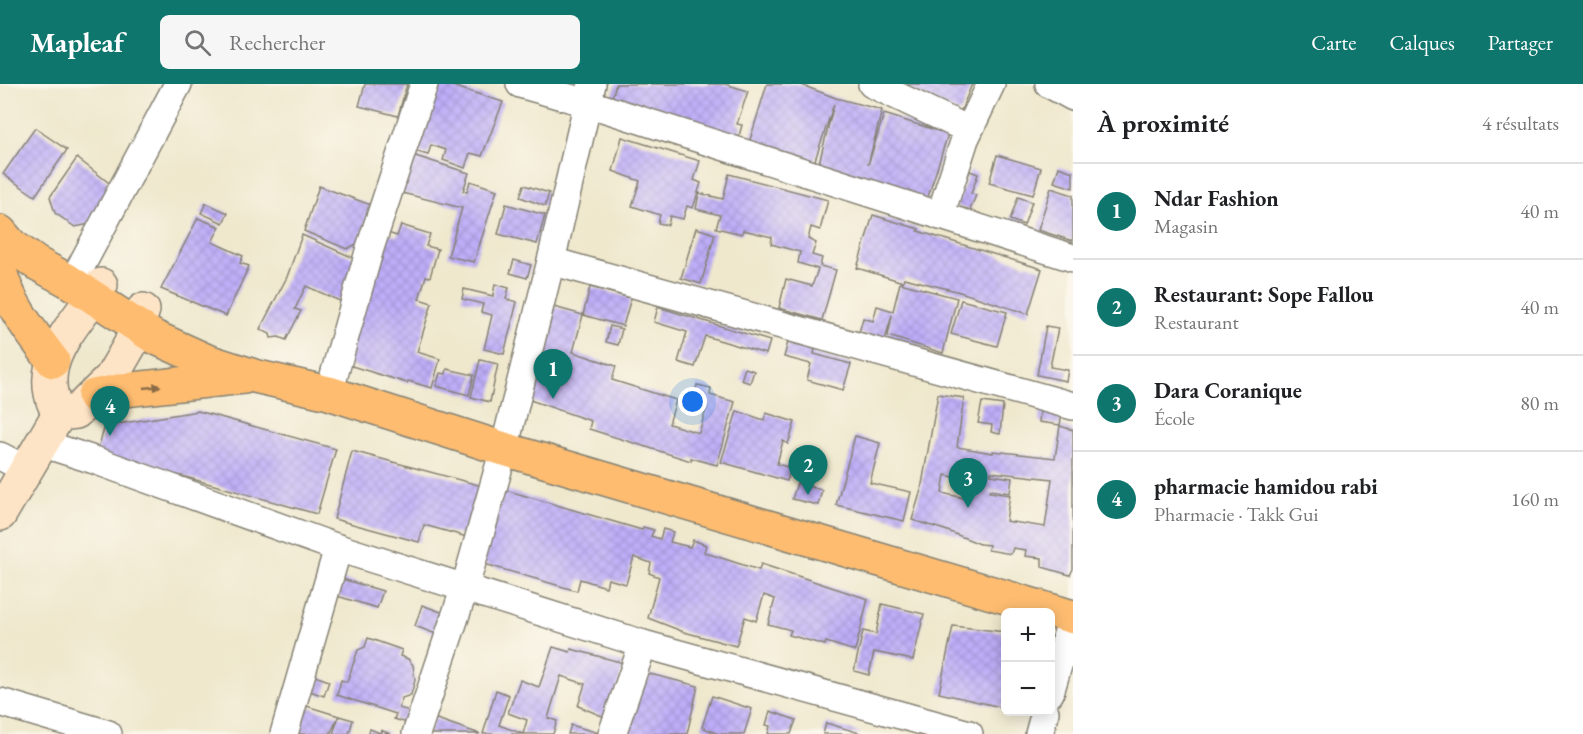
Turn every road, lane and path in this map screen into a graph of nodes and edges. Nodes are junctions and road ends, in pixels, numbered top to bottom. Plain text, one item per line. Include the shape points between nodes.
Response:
1 (178, 84) edge
2 (424, 84) edge
3 (520, 84) edge
4 (872, 84) edge
5 (991, 84) edge
6 (1049, 84) edge
7 (590, 93) edge
8 (1073, 97) edge
9 (969, 130) junction
10 (940, 216) junction
11 (0, 226) edge
12 (0, 232) edge
13 (1073, 258) edge
14 (551, 261) junction
15 (0, 270) edge
16 (91, 284) junction
17 (140, 318) junction
18 (53, 361) junction
19 (254, 376) junction
20 (327, 392) junction
21 (94, 396) junction
22 (1073, 406) edge
23 (59, 414) junction
24 (504, 449) junction
25 (22, 456) edge
26 (0, 514) edge
27 (338, 548) junction
28 (465, 587) junction
29 (1073, 616) edge
30 (643, 644) junction
31 (1055, 676) edge
32 (0, 702) edge
33 (1044, 716) edge
34 (108, 734) edge
35 (284, 734) edge
36 (416, 734) edge
37 (612, 734) edge
38 (969, 734) edge
39 (1039, 734) edge

1 - 16 street
2 - 20 street
3 - 7 street
4 - 9 street
5 - 9 street
6 - 8 street
7 - 10 street
7 - 14 street
9 - 10 street
10 - 13 street
11 - 16 highway
12 - 16 highway via 11,245
14 - 22 street
14 - 24 street
15 - 18 highway via 18,312
16 - 17 highway
16 - 18 street
17 - 19 highway via 174,347
17 - 20 highway
17 - 21 street via 119,365
18 - 23 street via 49,387
19 - 20 highway
21 -> 19 highway
20 - 24 highway
21 - 23 street via 76,412
23 - 25 street
24 - 28 street
24 - 29 highway
25 - 26 street
25 - 27 street via 94,460
27 - 28 street
27 - 35 street
28 - 30 street
28 - 36 street
29 - 31 street
30 - 37 street
30 - 38 street
32 - 34 street
33 - 39 street

